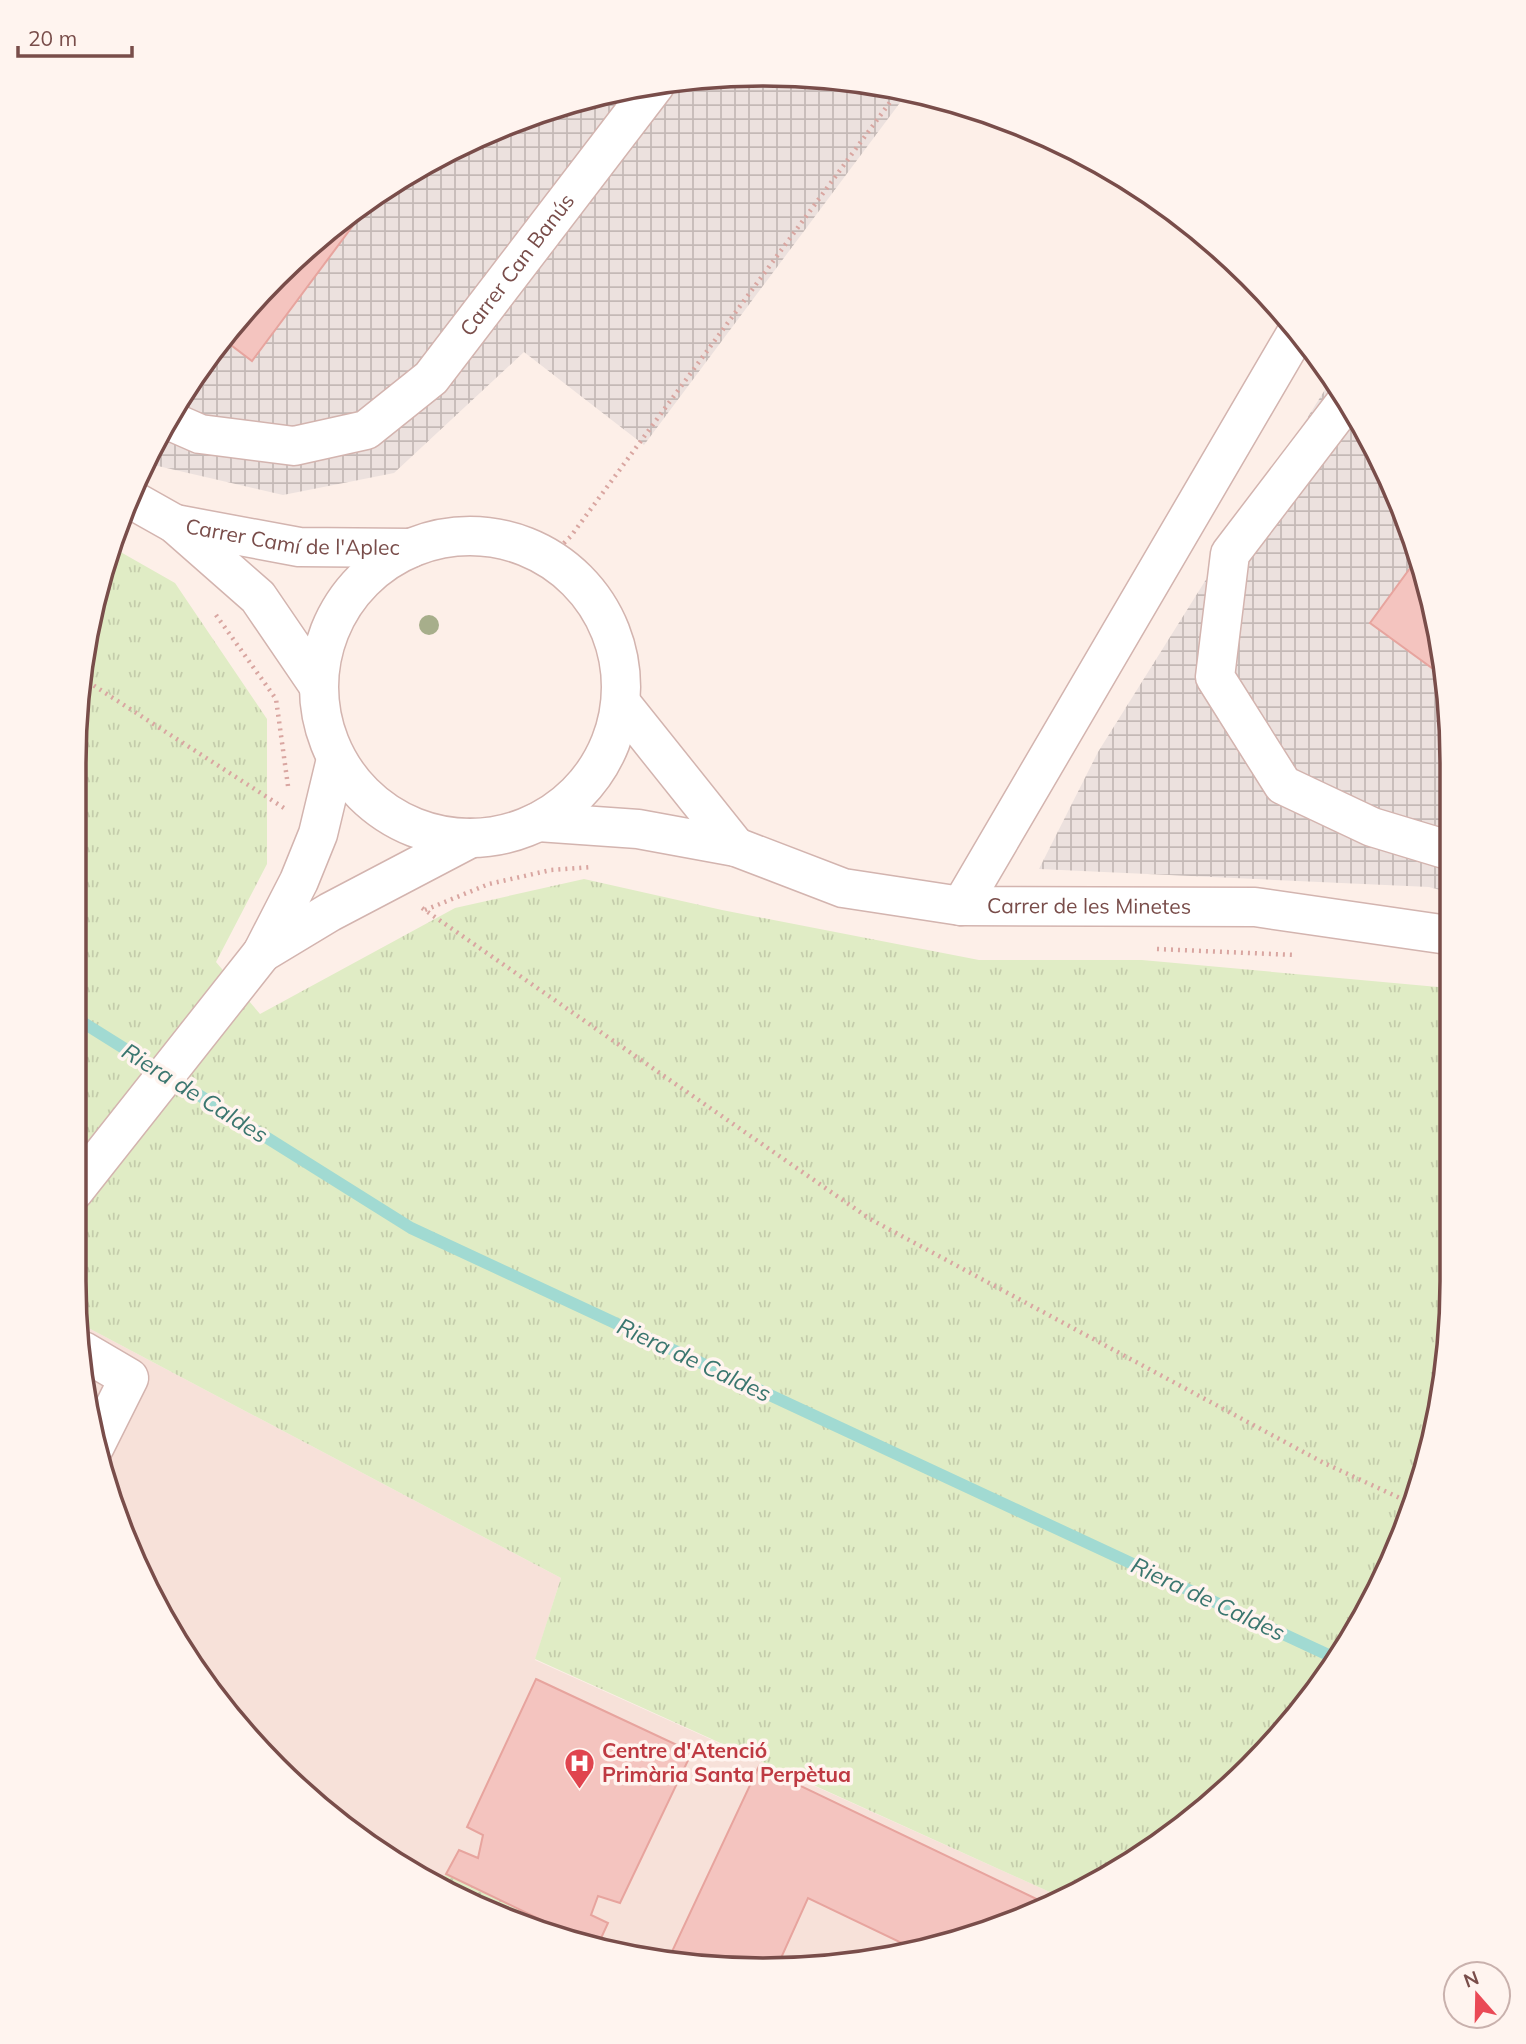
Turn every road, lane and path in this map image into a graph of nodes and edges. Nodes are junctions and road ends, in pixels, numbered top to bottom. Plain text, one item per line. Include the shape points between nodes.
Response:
1 (645, 97) edge
2 (893, 99) edge
3 (1292, 341) edge
4 (1340, 409) edge
5 (176, 424) edge
6 (138, 503) edge
7 (175, 524) junction
8 (411, 548) junction
9 (549, 558) junction
10 (211, 607) dead end
11 (91, 684) edge
12 (318, 685) junction
13 (621, 703) junction
14 (336, 759) junction
15 (538, 822) junction
16 (471, 838) junction
17 (736, 848) junction
18 (1440, 848) edge
19 (387, 882) junction
20 (961, 906) junction
21 (1440, 934) edge
22 (250, 967) junction
23 (86, 1176) edge
24 (90, 1355) edge
25 (103, 1430) edge
26 (1404, 1500) edge

1 - 5 street, Carrer Can Banús via 431,378 366,430 294,446 200,434
2 - 9 path via 571,537
3 - 20 street
4 - 18 street via 1230,554 1215,677 1283,785 1372,827
6 - 7 street, Carrer Camí de l'Aplec
7 - 8 street, Carrer Camí de l'Aplec via 299,547
7 - 12 street, Carrer Camí de l'Aplec via 258,597
8 - 9 street via 446,538 481,536 517,543
8 - 12 street via 363,581 335,618 323,650
9 - 13 street via 586,590 611,631 618,654
10 - 11 path via 276,699 289,812
12 - 14 street via 323,723
13 - 15 street via 607,751 594,773 559,809
13 - 17 street
14 - 16 street via 351,782 393,817 417,829
14 - 22 street via 299,881
15 - 16 street
15 - 17 street, Carrer de les Minetes via 638,829
16 - 19 street
17 - 20 street, Carrer de les Minetes via 843,888
19 - 22 street via 330,912
19 - 26 path via 870,1219 1324,1463
20 - 21 street, Carrer de les Minetes via 1255,907
22 - 23 street
24 - 25 street via 129,1378

